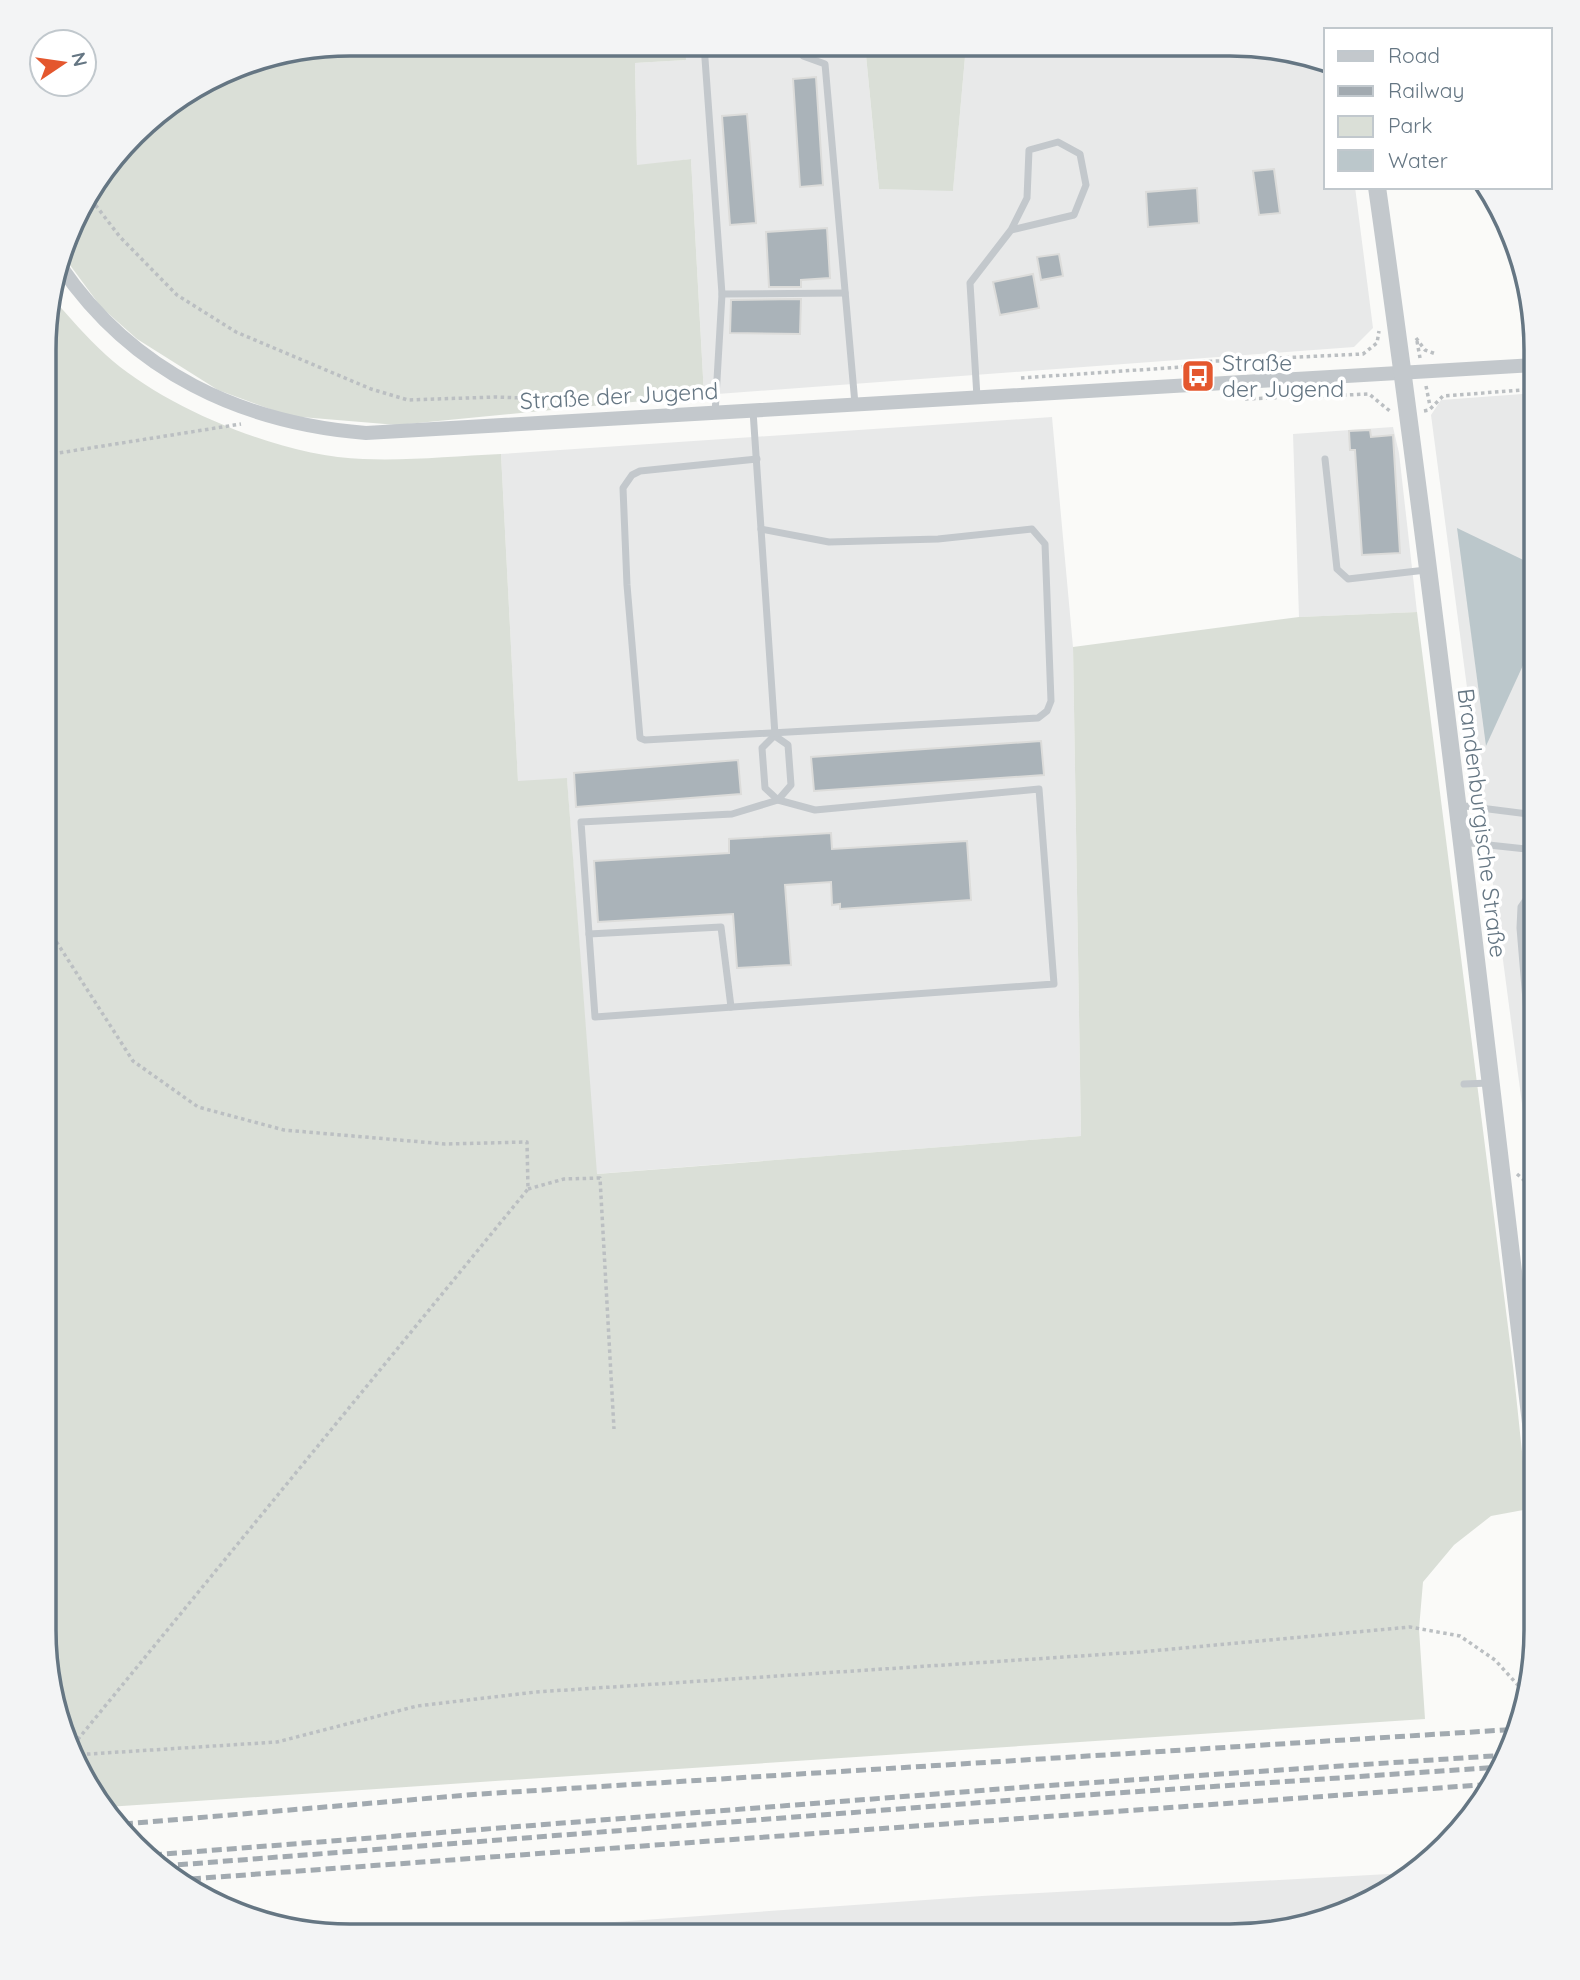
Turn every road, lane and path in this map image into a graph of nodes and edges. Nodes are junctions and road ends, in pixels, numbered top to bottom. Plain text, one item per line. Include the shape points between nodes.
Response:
1 (705, 56) edge
2 (803, 56) edge
3 (1377, 189) edge
4 (95, 204) edge
5 (1011, 230) junction
6 (66, 274) edge
7 (845, 293) junction
8 (722, 294) junction
9 (1414, 332) dead end
10 (1448, 354) dead end
11 (1524, 366) edge
12 (1403, 374) junction
13 (1524, 391) edge
14 (977, 397) junction
15 (855, 404) junction
16 (1431, 408) dead end
17 (560, 410) dead end
18 (753, 411) junction
19 (715, 414) junction
20 (243, 423) dead end
21 (56, 453) edge
22 (757, 459) junction
23 (1325, 460) dead end
24 (761, 529) junction
25 (1426, 570) junction
26 (775, 735) junction
27 (778, 800) junction
28 (1455, 805) junction
29 (1524, 814) edge
30 (1460, 842) junction
31 (1524, 849) edge
32 (1524, 903) edge
33 (589, 934) junction
34 (56, 941) edge
35 (1524, 976) edge
36 (731, 1007) junction
37 (1490, 1083) junction
38 (1464, 1084) dead end
39 (1502, 1163) junction
40 (1524, 1180) edge
41 (528, 1189) junction
42 (1524, 1358) edge
43 (614, 1429) dead end
44 (1518, 1686) edge
45 (77, 1741) edge
46 (83, 1754) edge

1 - 8 lane
2 - 7 lane via 825,64
3 - 12 street, Brandenburgische Straße
4 - 17 path via 177,295 236,332 408,400 525,398
5 - 5 lane via 1074,215 1086,186 1080,154 1058,142 1029,150 1027,198
5 - 14 lane via 970,284
6 - 19 street, Straße der Jugend via 97,313 164,369 219,400 289,423 376,433
7 - 8 lane
7 - 15 lane
8 - 19 lane
9 - 10 path via 1425,350
11 - 12 street, Straße der Jugend
12 - 14 street, Straße der Jugend
12 - 25 street, Brandenburgische Straße
13 - 16 path via 1443,396
14 - 15 street, Straße der Jugend
15 - 18 street, Straße der Jugend
18 - 19 street, Straße der Jugend
18 - 22 lane
20 - 21 path
22 - 24 lane
22 - 26 lane via 632,475 622,498 627,585 640,738
23 - 25 lane via 1336,569 1348,579
24 - 26 lane
24 - 26 lane via 829,542 938,539 1032,529 1045,544 1051,701 1038,718
25 - 28 street, Brandenburgische Straße
26 - 27 lane via 762,748 765,788
26 - 27 lane via 788,745 791,785
27 - 33 lane via 732,814 580,822
27 - 36 lane via 816,810 1040,789 1054,984
28 - 29 lane
28 - 30 street, Brandenburgische Straße
30 - 31 lane
30 - 37 street, Brandenburgische Straße
32 - 35 lane via 1520,928
33 - 36 lane via 721,927
33 - 36 lane via 595,1017
34 - 41 path via 133,1061 198,1107 284,1130 445,1144 527,1142
37 - 38 lane
37 - 39 street, Brandenburgische Straße
39 - 40 path
39 - 42 street, Brandenburgische Straße
41 - 43 path via 564,1179 600,1178
41 - 45 path
44 - 46 path via 1495,1660 1460,1636 1410,1628 1140,1652 536,1692 417,1706 278,1742

